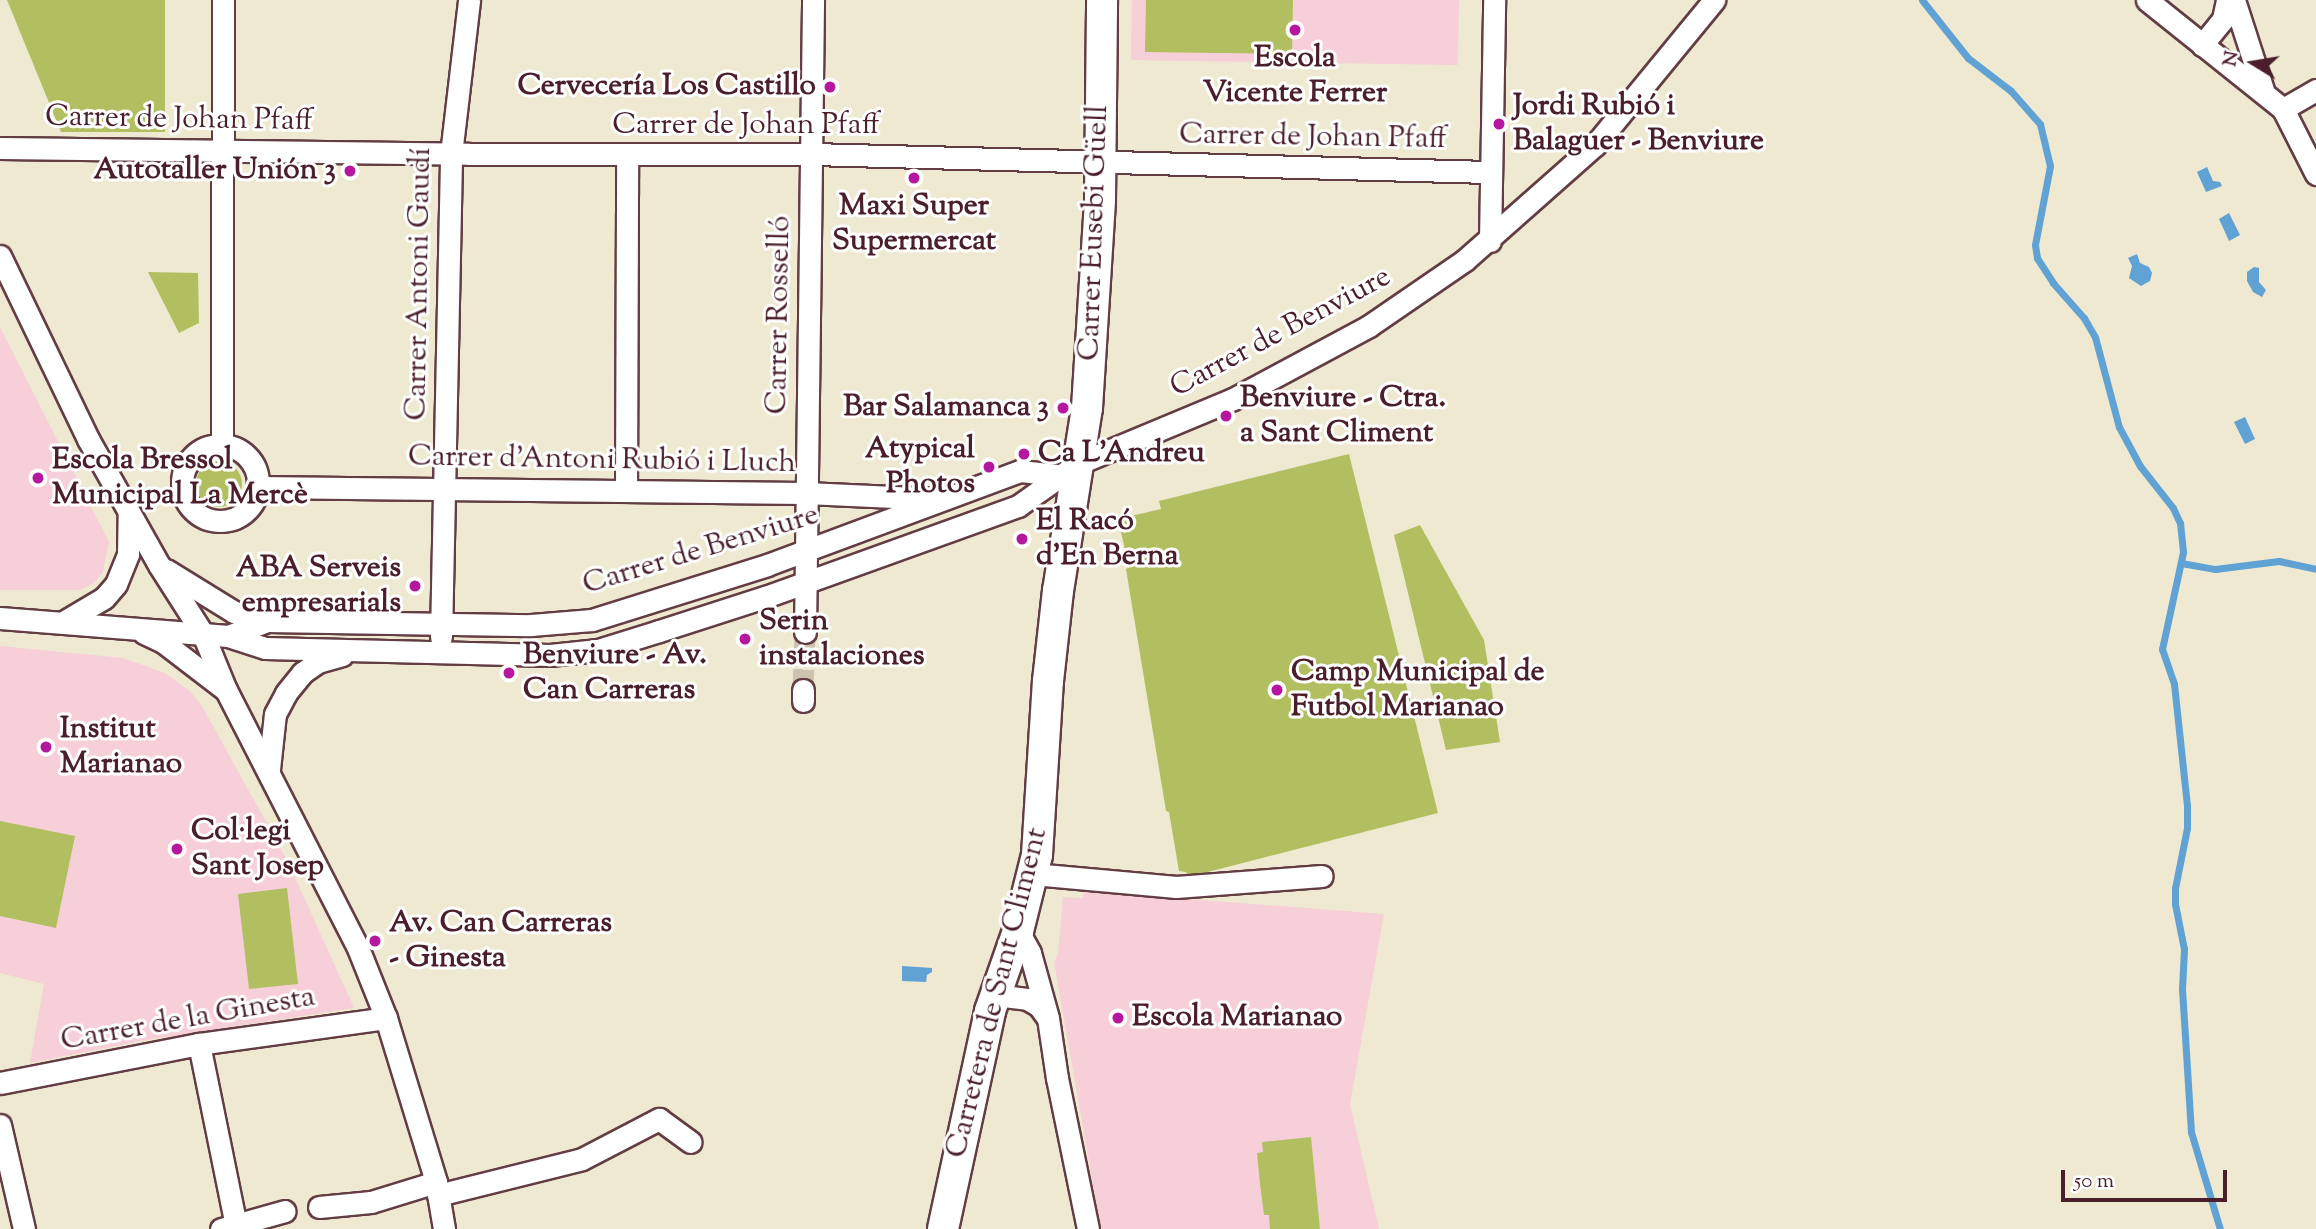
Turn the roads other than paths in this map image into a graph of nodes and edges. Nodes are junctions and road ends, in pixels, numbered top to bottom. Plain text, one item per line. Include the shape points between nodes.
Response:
1 (223, 0) edge
2 (469, 0) edge
3 (813, 0) edge
4 (1102, 0) edge
5 (1494, 0) edge
6 (1714, 0) edge
7 (2147, 0) edge
8 (2227, 0) edge
9 (2234, 0) edge
10 (2202, 45) junction
11 (2316, 90) edge
12 (2264, 93) junction
13 (2283, 109) junction
14 (0, 148) edge
15 (221, 150) junction
16 (450, 154) junction
17 (628, 155) junction
18 (811, 155) junction
19 (1099, 163) junction
20 (1491, 172) junction
21 (2316, 174) edge
22 (1490, 241) junction
23 (0, 256) edge
24 (222, 445) junction
25 (1067, 470) junction
26 (257, 487) junction
27 (446, 488) junction
28 (626, 491) junction
29 (806, 493) junction
30 (946, 499) junction
31 (129, 514) junction
32 (804, 551) junction
33 (159, 565) junction
34 (804, 582) junction
35 (0, 618) edge
36 (65, 621) junction
37 (267, 621) junction
38 (441, 625) junction
39 (132, 627) junction
40 (805, 632) tunnel mouth
41 (203, 634) junction
42 (228, 636) junction
43 (353, 651) junction
44 (441, 655) junction
45 (226, 690) junction
46 (269, 769) junction
47 (1033, 874) junction
48 (1322, 876) dead end
49 (1018, 931) junction
50 (995, 995) junction
51 (386, 1018) junction
52 (1048, 1018) junction
53 (199, 1044) junction
54 (0, 1083) edge
55 (0, 1125) edge
56 (691, 1142) dead end
57 (437, 1188) junction
58 (319, 1207) dead end
59 (285, 1211) dead end
60 (225, 1228) edge
61 (24, 1229) edge
62 (444, 1229) edge
63 (943, 1229) edge
64 (1088, 1229) edge

1 - 15 street
2 - 16 street, Carrer Antoni Gaudí
3 - 18 street, Carrer Rosselló
4 - 19 street, Carrer Eusebi Güell
5 - 20 street
6 - 22 street, Carrer de Benviure via 1595,145
7 - 10 street
8 - 10 street via 2223,19
9 - 12 street
10 - 12 street
11 - 13 street
12 - 13 street
13 - 21 street
14 - 15 street, Carrer de Johan Pfaff
15 - 16 street, Carrer de Johan Pfaff
15 - 24 street
16 - 17 street, Carrer de Johan Pfaff
16 - 27 street, Carrer Antoni Gaudí
17 - 18 street, Carrer de Johan Pfaff
17 - 28 street
18 - 19 street, Carrer de Johan Pfaff
18 - 29 street, Carrer Rosselló
19 - 20 street, Carrer de Johan Pfaff
19 - 25 street, Carrer Eusebi Güell via 1087,408
20 - 22 street
22 - 25 street, Carrer de Benviure via 1369,326 1233,398
23 - 31 street
24 - 26 street via 248,457 255,466
24 - 26 street via 202,449 186,467 183,491 195,512 214,520 234,519 254,500
25 - 30 street, Carrer de Benviure via 1020,471
25 - 34 street, Carrer de Benviure via 1018,506
25 - 47 street, Carretera de Sant Climent via 1043,799
26 - 27 street, Carrer d'Antoni Rubió i Lluch
27 - 28 street, Carrer d'Antoni Rubió i Lluch
27 - 38 street, Carrer Antoni Gaudí
28 - 29 street, Carrer d'Antoni Rubió i Lluch
29 - 30 street, Carrer d'Antoni Rubió i Lluch
29 - 32 street, Carrer Rosselló
30 - 32 street, Carrer de Benviure
31 - 33 street
31 - 36 street via 128,554 116,584
32 - 34 street, Carrer Rosselló
32 - 38 street, Carrer de Benviure via 592,620
33 - 37 street via 234,612
33 - 41 street
34 - 40 street, Carrer Rosselló
34 - 44 street, Carrer de Benviure via 598,650
35 - 36 street, Carrer de Benviure
36 - 39 street, Carrer de Benviure
37 - 38 street, Carrer de Benviure
37 - 42 street, Carrer de Benviure
38 - 44 street, Carrer Antoni Gaudí
39 - 41 street, Carrer de Benviure
39 - 45 street via 163,642
41 - 42 street, Carrer de Benviure
41 - 45 street
42 - 43 street, Carrer de Benviure via 265,648
43 - 44 street, Carrer de Benviure
43 - 46 street, Carrer de Benviure via 318,662 286,693 275,715
45 - 46 street
46 - 51 street via 358,948
47 - 48 street via 1177,887
47 - 49 street, Carretera de Sant Climent
49 - 50 street, Carretera de Sant Climent
49 - 52 street via 1030,953
50 - 52 street via 1027,999 1040,1006
50 - 63 street, Carretera de Sant Climent
51 - 53 street, Carrer de la Ginesta
51 - 57 street
52 - 64 street
53 - 54 street, Carrer de la Ginesta
53 - 60 street
55 - 61 street
56 - 57 street via 659,1119 582,1159
57 - 58 street
57 - 62 street
59 - 60 street

